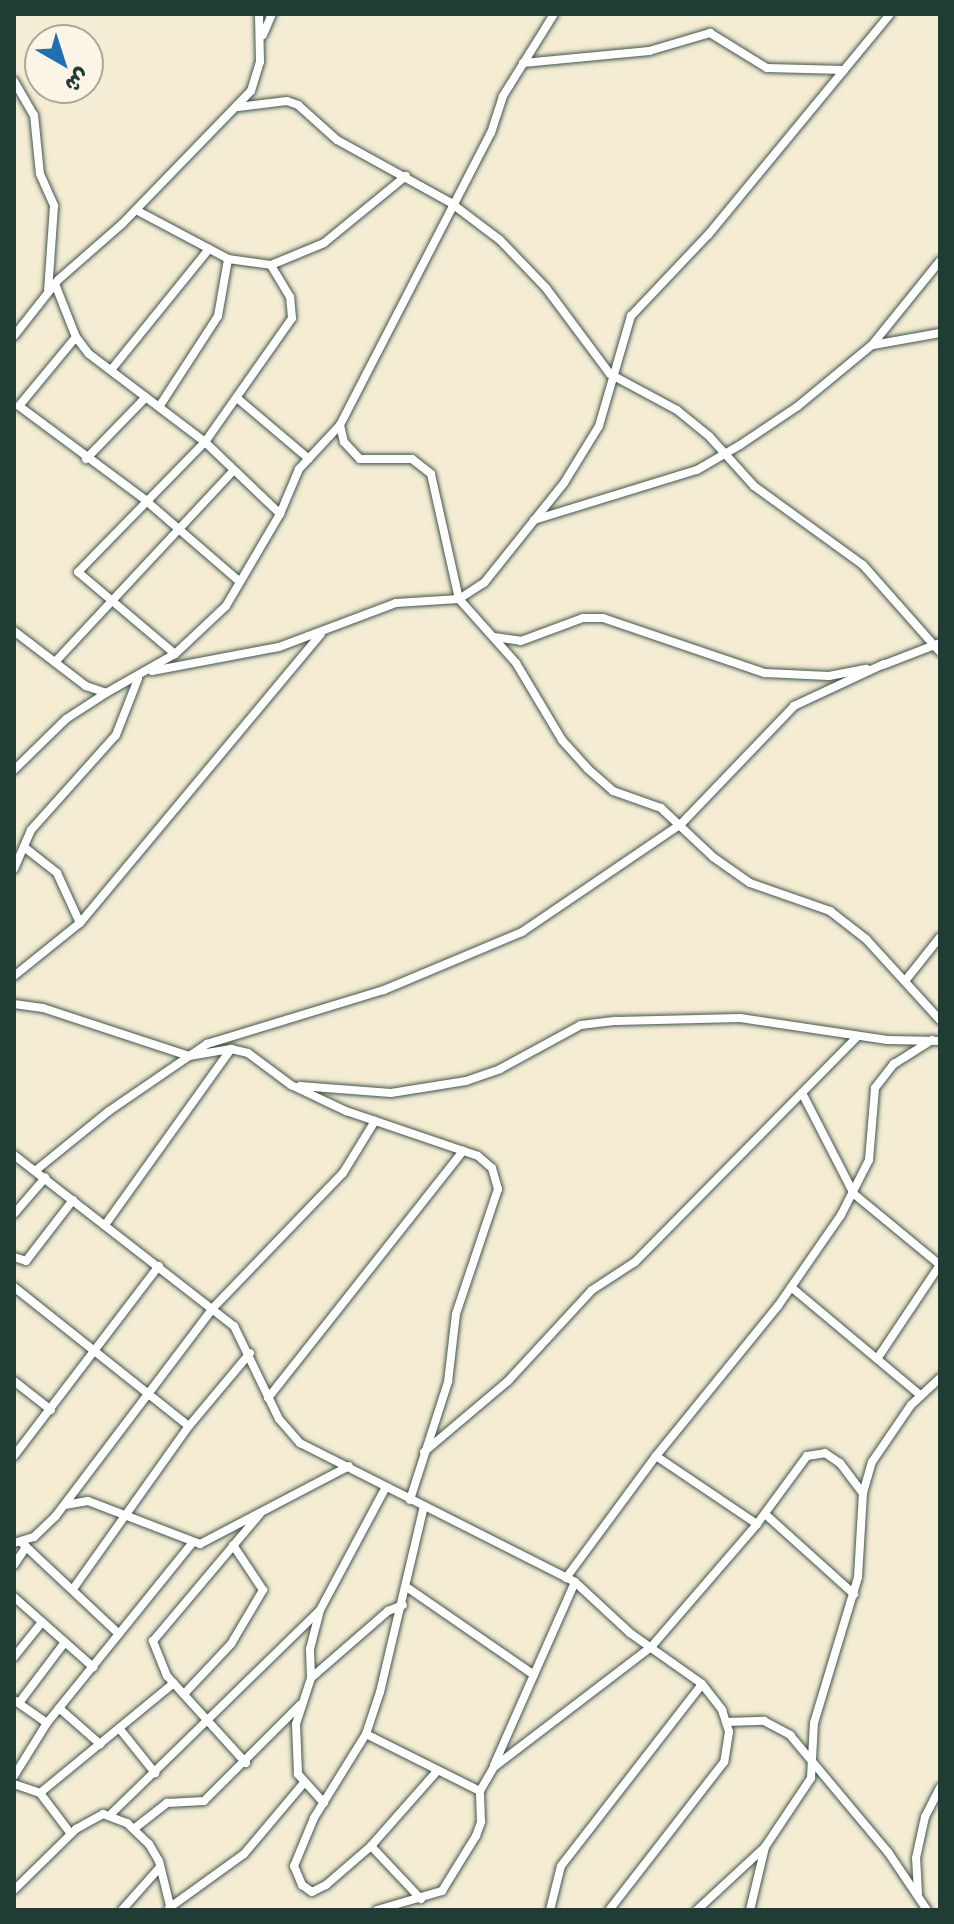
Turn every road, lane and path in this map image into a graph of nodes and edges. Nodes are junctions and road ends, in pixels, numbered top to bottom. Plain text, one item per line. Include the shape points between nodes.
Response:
1 (259, 14) edge
2 (272, 14) edge
3 (554, 14) edge
4 (890, 14) edge
5 (261, 41) junction
6 (523, 63) junction
7 (844, 70) junction
8 (14, 81) edge
9 (238, 107) junction
10 (406, 176) junction
11 (451, 203) junction
12 (136, 210) junction
13 (209, 249) junction
14 (228, 259) junction
15 (940, 261) edge
16 (271, 265) junction
17 (55, 284) junction
18 (48, 293) junction
19 (940, 333) edge
20 (14, 336) edge
21 (76, 337) junction
22 (872, 345) junction
23 (111, 370) junction
24 (610, 374) junction
25 (146, 397) junction
26 (237, 398) junction
27 (159, 407) junction
28 (340, 425) junction
29 (205, 442) junction
30 (725, 454) junction
31 (86, 459) junction
32 (309, 459) junction
33 (234, 470) junction
34 (144, 499) junction
35 (280, 514) junction
36 (533, 520) junction
37 (179, 530) junction
38 (239, 581) junction
39 (459, 599) junction
40 (112, 603) junction
41 (14, 631) edge
42 (321, 634) junction
43 (493, 636) junction
44 (938, 647) edge
45 (175, 654) junction
46 (55, 662) junction
47 (884, 664) junction
48 (152, 671) junction
49 (138, 678) junction
50 (106, 693) junction
51 (14, 770) edge
52 (681, 824) junction
53 (24, 847) junction
54 (14, 869) edge
55 (80, 923) junction
56 (940, 937) edge
57 (14, 976) edge
58 (905, 981) junction
59 (14, 1004) edge
60 (940, 1020) edge
61 (858, 1036) junction
62 (936, 1040) edge
63 (231, 1049) junction
64 (189, 1056) junction
65 (291, 1085) junction
66 (802, 1093) junction
67 (375, 1121) junction
68 (463, 1151) junction
69 (14, 1155) edge
70 (35, 1171) junction
71 (45, 1178) junction
72 (854, 1194) junction
73 (73, 1200) junction
74 (14, 1214) edge
75 (105, 1225) junction
76 (14, 1257) edge
77 (940, 1265) edge
78 (159, 1266) junction
79 (14, 1287) edge
80 (791, 1287) junction
81 (213, 1308) junction
82 (94, 1351) junction
83 (250, 1353) junction
84 (877, 1359) junction
85 (940, 1378) edge
86 (14, 1381) edge
87 (920, 1395) junction
88 (149, 1396) junction
89 (268, 1398) junction
90 (51, 1410) junction
91 (189, 1426) junction
92 (423, 1454) junction
93 (14, 1456) edge
94 (656, 1456) junction
95 (349, 1466) junction
96 (385, 1489) junction
97 (863, 1493) junction
98 (410, 1500) junction
99 (65, 1505) junction
100 (424, 1506) junction
101 (260, 1514) junction
102 (765, 1514) junction
103 (126, 1517) junction
104 (757, 1524) junction
105 (192, 1543) junction
106 (20, 1544) edge
107 (233, 1545) junction
108 (14, 1565) edge
109 (570, 1580) junction
110 (408, 1588) junction
111 (73, 1589) junction
112 (854, 1594) junction
113 (14, 1597) edge
114 (403, 1605) junction
115 (320, 1610) junction
116 (42, 1622) junction
117 (119, 1634) junction
118 (65, 1642) junction
119 (651, 1647) junction
120 (14, 1657) edge
121 (93, 1667) junction
122 (534, 1675) junction
123 (311, 1678) junction
124 (174, 1683) junction
125 (702, 1684) junction
126 (184, 1694) junction
127 (16, 1701) edge
128 (302, 1703) junction
129 (59, 1708) junction
130 (726, 1722) junction
131 (47, 1723) junction
132 (210, 1723) junction
133 (119, 1728) junction
134 (366, 1734) junction
135 (100, 1744) junction
136 (812, 1761) junction
137 (246, 1763) junction
138 (494, 1767) junction
139 (438, 1770) junction
140 (155, 1773) junction
141 (14, 1776) edge
142 (14, 1784) edge
143 (303, 1784) junction
144 (940, 1788) edge
145 (480, 1791) junction
146 (40, 1793) junction
147 (324, 1803) junction
148 (110, 1815) junction
149 (135, 1828) junction
150 (71, 1834) junction
151 (371, 1846) junction
152 (765, 1847) junction
153 (160, 1867) junction
154 (14, 1890) edge
155 (919, 1898) junction
156 (421, 1899) junction
157 (167, 1908) edge
158 (122, 1910) edge
159 (377, 1910) edge
160 (550, 1910) edge
161 (609, 1910) edge
162 (697, 1910) edge
163 (750, 1910) edge
164 (927, 1910) edge

1 - 5 street
2 - 5 street
3 - 6 street
4 - 7 street
5 - 9 street via 257,78
6 - 7 street via 649,51 710,33 767,68
6 - 11 street
7 - 24 street via 708,235 631,316
8 - 18 street via 34,115 40,174 54,206
9 - 10 street via 287,101 298,105 337,140
9 - 12 street
10 - 11 street
10 - 16 street via 324,243
11 - 24 street via 525,263
11 - 28 street
12 - 13 street
12 - 17 street
13 - 14 street
13 - 23 street
14 - 16 street
14 - 27 street via 218,316
15 - 22 street
16 - 26 street via 290,297 292,318
17 - 18 street
17 - 21 street
18 - 20 street
19 - 22 street
21 - 23 street
21 - 31 street via 19,406
22 - 30 street via 798,406
23 - 25 street
24 - 30 street via 677,410
24 - 36 street via 599,426 564,483
25 - 27 street
25 - 31 street
26 - 29 street
26 - 32 street
27 - 29 street
28 - 32 street
28 - 39 street via 344,442 360,459 412,459 431,474
29 - 33 street
29 - 34 street
30 - 36 street via 652,486
30 - 44 street via 754,486 863,565
31 - 34 street
32 - 35 street
33 - 35 street
33 - 37 street
34 - 37 street
34 - 40 street via 78,572
35 - 38 street
36 - 39 street via 484,583
37 - 38 street
37 - 40 street
38 - 45 street via 226,606
39 - 42 street via 396,603
39 - 43 street
40 - 45 street
40 - 46 street
41 - 46 street
42 - 48 street
42 - 55 street
43 - 47 street via 521,641 583,618 603,618 765,673 829,676
43 - 52 street via 516,663 562,740 588,769 613,791 661,808
44 - 47 street
45 - 48 street
46 - 50 street via 86,686
47 - 52 street via 794,706
48 - 49 street
49 - 50 street
49 - 53 street via 116,735 54,801
50 - 51 street via 66,719
52 - 58 street via 713,857 750,883 830,911 866,939
52 - 64 street via 522,932 384,990 228,1037
53 - 54 street
53 - 55 street via 57,873
55 - 57 street
56 - 58 street
58 - 60 street
59 - 64 street via 43,1008
61 - 62 street
61 - 65 street via 740,1018 616,1021 581,1025 500,1069 466,1081 391,1093
61 - 66 street
62 - 72 street via 894,1064 875,1088 869,1160
63 - 64 street
63 - 65 street via 248,1053
63 - 75 street
64 - 70 street
65 - 67 street
66 - 72 street
66 - 92 street via 635,1262 592,1290 508,1381
67 - 68 street
67 - 81 street via 343,1173
68 - 89 street
68 - 92 street via 492,1168 498,1189 456,1314 448,1382
69 - 70 street
70 - 71 street
71 - 73 street
71 - 74 street
72 - 77 street
72 - 80 street
73 - 75 street
73 - 76 street via 26,1261
75 - 78 street
77 - 84 street
78 - 81 street
78 - 82 street
79 - 82 street
80 - 84 street
80 - 94 street
81 - 83 street via 234,1326
81 - 88 street
82 - 88 street
82 - 90 street
83 - 89 street
83 - 91 street
84 - 87 street
85 - 87 street
86 - 90 street
87 - 97 street via 872,1462
88 - 91 street
88 - 99 street
89 - 95 street via 300,1443
90 - 93 street
91 - 103 street
92 - 98 street
94 - 104 street
94 - 109 street
95 - 96 street
95 - 101 street
96 - 98 street
96 - 115 street
97 - 102 street via 840,1463 816,1453 788,1480
97 - 112 street
98 - 100 street
99 - 103 street via 88,1501
99 - 106 street via 42,1531
100 - 109 street
100 - 110 street
101 - 105 street via 208,1542
101 - 107 street
102 - 104 street
102 - 112 street
103 - 105 street
103 - 111 street
104 - 119 street
105 - 117 street
106 - 108 street
106 - 111 street
107 - 124 street via 155,1636
107 - 126 street via 263,1590 231,1644
109 - 119 street
109 - 122 street
110 - 114 street
110 - 122 street
111 - 117 street
112 - 136 street via 814,1723
113 - 116 street
114 - 123 street via 388,1611
114 - 134 street
115 - 123 street via 310,1649
115 - 132 street
116 - 118 street
116 - 120 street
117 - 121 street
118 - 121 street
118 - 127 street
119 - 125 street
119 - 138 street
121 - 129 street
122 - 138 street
123 - 128 street
124 - 126 street
124 - 133 street
125 - 130 street
125 - 160 street via 561,1866
126 - 132 street
127 - 131 street
128 - 137 street
128 - 143 street via 293,1742
129 - 131 street
129 - 135 street
130 - 136 street via 776,1724
130 - 161 street via 730,1748 724,1762
131 - 141 street
132 - 137 street
132 - 140 street
133 - 135 street
133 - 140 street
134 - 139 street
134 - 147 street
135 - 146 street
136 - 152 street via 808,1789
136 - 155 street
137 - 149 street via 204,1801 167,1803
138 - 145 street
139 - 145 street
139 - 151 street
140 - 148 street
142 - 146 street
143 - 147 street
143 - 157 street via 244,1854
144 - 155 street via 925,1817 916,1858
145 - 156 street via 476,1836 445,1888
146 - 150 street
147 - 151 street via 294,1866 302,1885 318,1890
148 - 149 street
148 - 150 street via 92,1818
149 - 153 street
150 - 154 street
151 - 156 street
152 - 162 street
152 - 163 street
153 - 157 street
153 - 158 street
155 - 164 street
156 - 159 street

